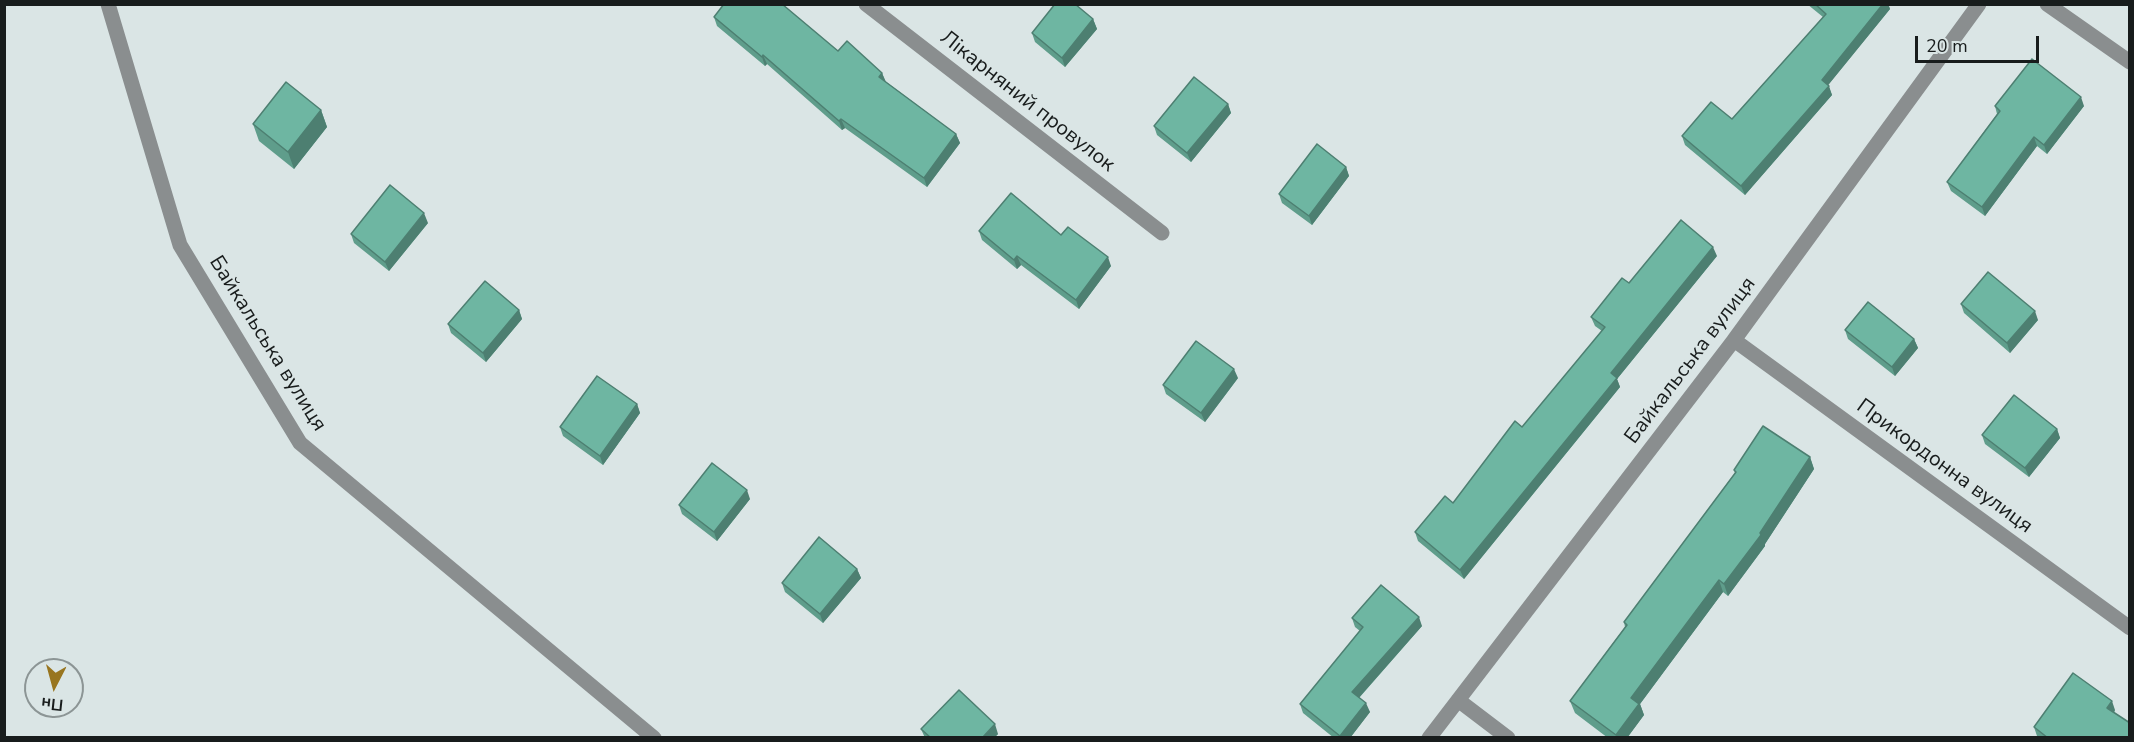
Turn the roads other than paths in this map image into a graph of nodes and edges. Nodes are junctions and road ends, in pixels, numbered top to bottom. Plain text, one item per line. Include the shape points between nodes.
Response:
1 (108, 4) edge
2 (866, 4) edge
3 (1979, 4) edge
4 (2047, 4) edge
5 (2130, 62) edge
6 (1162, 233) dead end
7 (1734, 340) junction
8 (2130, 628) edge
9 (1458, 700) junction
10 (654, 738) edge
11 (1429, 738) edge
12 (1508, 738) edge

1 - 10 street, Байкальська вулиця via 180,246 300,443
2 - 6 street, Лікарняний провулок
3 - 7 street, Байкальська вулиця
4 - 5 street
7 - 8 street, Прикордонна вулиця
7 - 9 street, Байкальська вулиця
9 - 11 street, Байкальська вулиця
9 - 12 street

